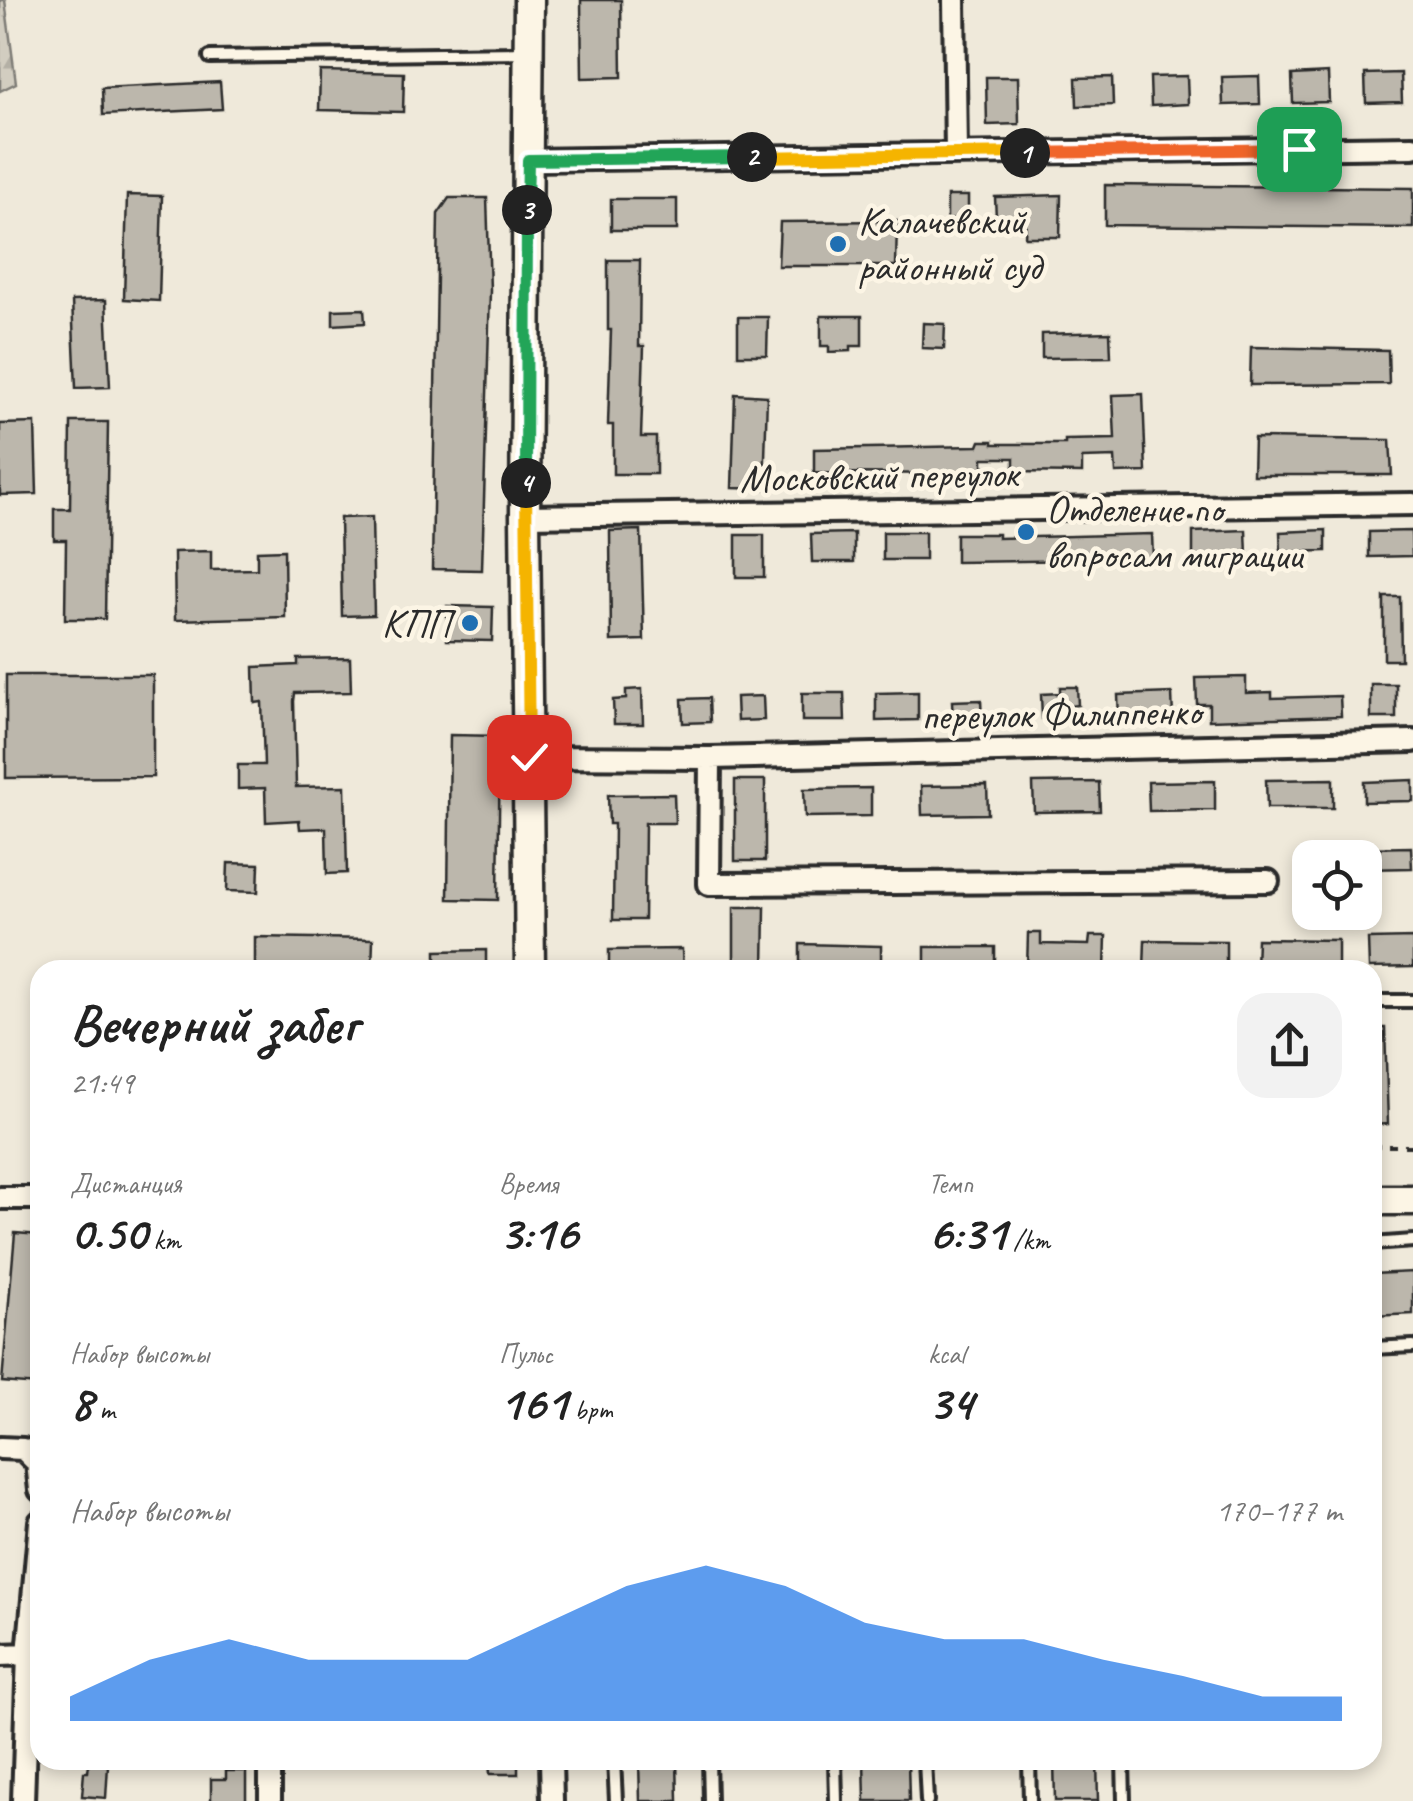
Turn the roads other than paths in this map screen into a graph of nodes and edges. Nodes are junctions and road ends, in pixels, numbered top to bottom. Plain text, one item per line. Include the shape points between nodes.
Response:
1 (529, 0) edge
2 (954, 0) edge
3 (528, 53) junction
4 (210, 57) dead end
5 (1413, 147) edge
6 (956, 154) junction
7 (528, 160) junction
8 (1413, 504) edge
9 (526, 516) junction
10 (1413, 741) edge
11 (529, 757) junction
12 (710, 758) junction
13 (1268, 880) dead end
14 (530, 960) edge
15 (1413, 1001) edge
16 (1382, 1002) edge
17 (0, 1198) edge
18 (30, 1198) edge
19 (1382, 1200) edge
20 (1413, 1200) edge
21 (1413, 1242) edge
22 (1382, 1244) edge
23 (1413, 1346) edge
24 (1382, 1348) edge
25 (0, 1448) edge
26 (30, 1455) edge
27 (30, 1632) edge
28 (28, 1654) junction
29 (0, 1655) edge
30 (270, 1770) edge
31 (552, 1770) edge
32 (614, 1770) edge
33 (709, 1770) edge
34 (835, 1770) edge
35 (926, 1770) edge
36 (1029, 1770) edge
37 (1122, 1770) edge
38 (23, 1801) edge
39 (270, 1801) edge
40 (552, 1801) edge
41 (616, 1801) edge
42 (710, 1801) edge
43 (836, 1801) edge
44 (927, 1801) edge
45 (1030, 1801) edge
46 (1124, 1801) edge

1 - 3 street
2 - 6 street
3 - 4 lane
3 - 7 street
5 - 6 street
6 - 7 street
7 - 9 street
8 - 9 street, Московский переулок
9 - 11 street
10 - 12 street, переулок Филиппенко
11 - 12 street, переулок Филиппенко
11 - 14 street
12 - 13 street via 709,884
15 - 16 lane
17 - 18 street
19 - 20 street
21 - 22 lane
23 - 24 lane
25 - 26 street via 23,1448
27 - 28 street
28 - 29 street
28 - 38 street
30 - 39 street
31 - 40 street
32 - 41 lane
33 - 42 lane
34 - 43 lane
35 - 44 lane
36 - 45 lane
37 - 46 lane

